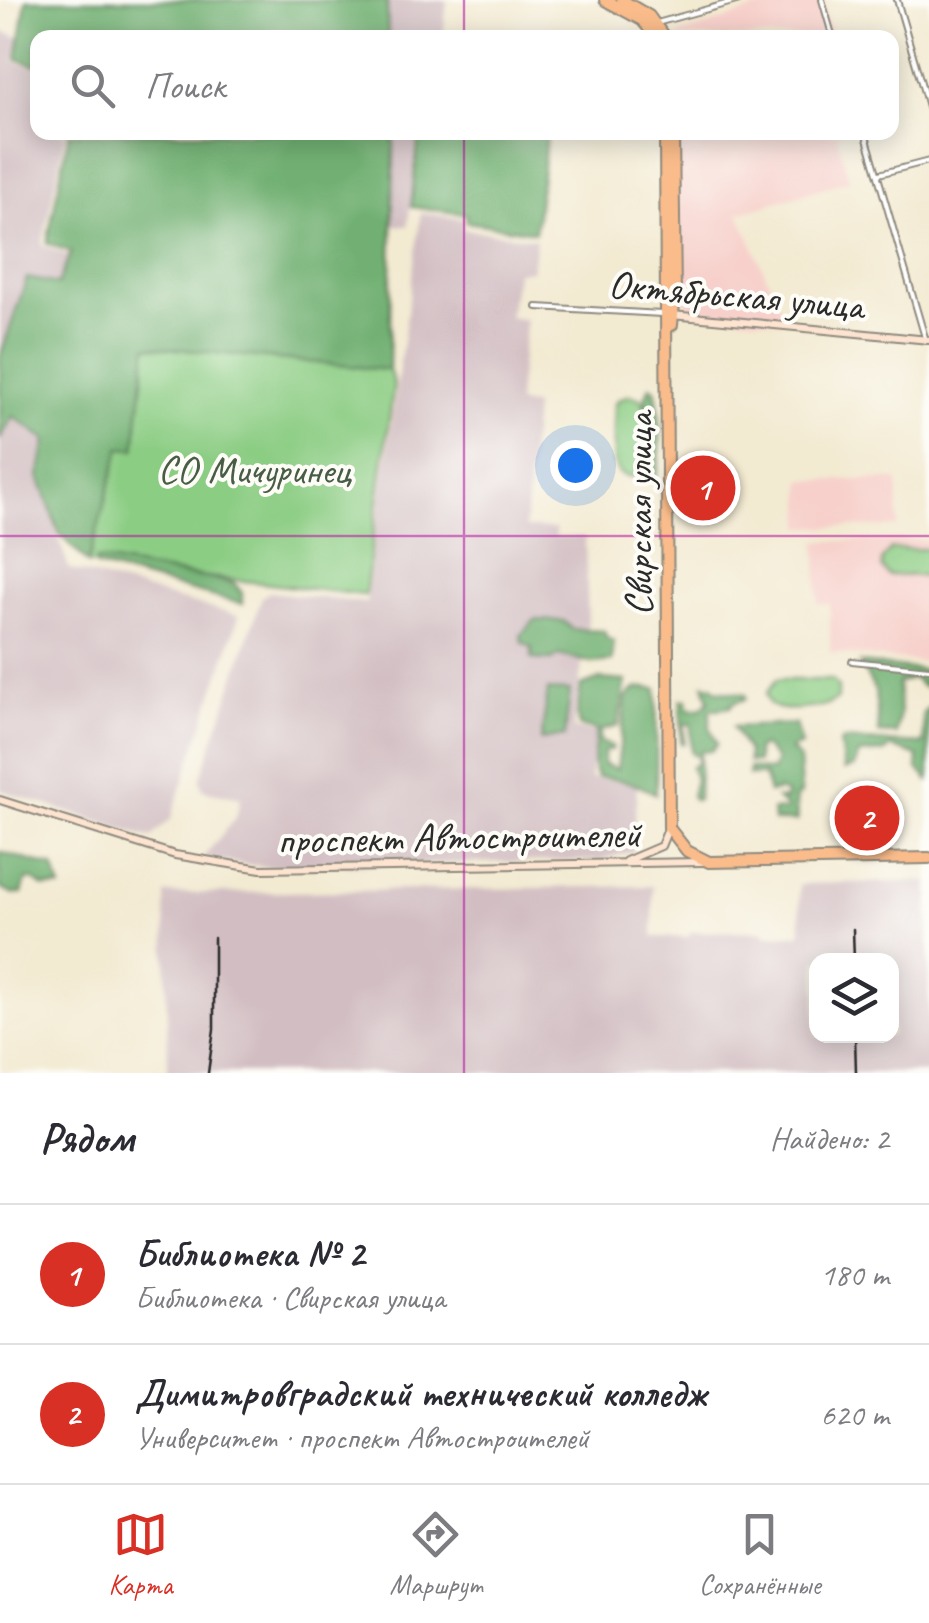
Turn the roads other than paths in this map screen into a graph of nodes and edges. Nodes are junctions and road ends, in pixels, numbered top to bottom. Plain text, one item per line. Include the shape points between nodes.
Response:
1 (606, 0) edge
2 (622, 0) edge
3 (740, 0) edge
4 (822, 0) edge
5 (897, 0) edge
6 (656, 23) junction
7 (650, 30) edge
8 (660, 30) edge
9 (831, 30) edge
10 (929, 110) edge
11 (669, 140) edge
12 (669, 140) edge
13 (868, 140) edge
14 (929, 161) edge
15 (879, 174) junction
16 (536, 306) dead end
17 (670, 315) junction
18 (928, 340) edge
19 (852, 660) dead end
20 (929, 669) edge
21 (0, 800) edge
22 (668, 828) junction
23 (929, 858) edge
24 (709, 862) junction
25 (618, 864) junction

1 - 7 highway
2 - 6 highway
3 - 6 street
4 - 9 street
5 - 10 street
6 - 8 highway
11 - 17 highway, Свирская улица via 675,294
12 - 17 highway, Свирская улица
13 - 15 street
14 - 15 street
15 - 18 street
16 - 17 street, Октябрьская улица
17 - 18 main road, Октябрьская улица
17 - 22 highway, Свирская улица
19 - 20 street
21 - 25 main road, проспект Автостроителей via 175,855 236,867
22 - 24 highway via 687,851
22 - 25 main road via 662,846
23 - 24 highway, проспект Автостроителей
24 - 25 main road, проспект Автостроителей

